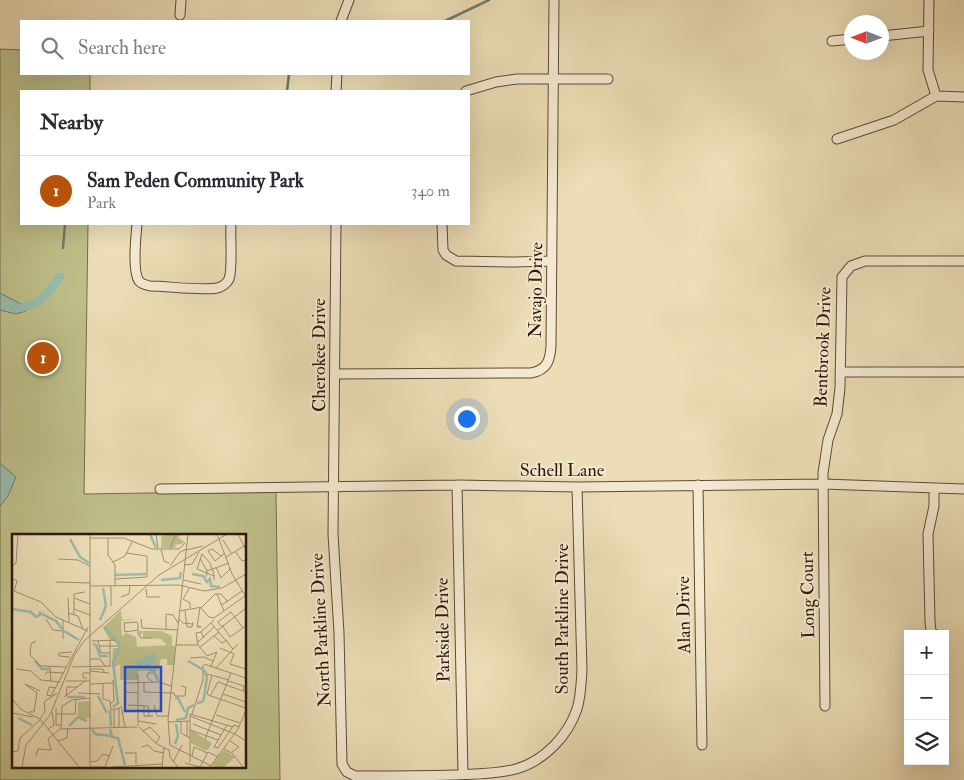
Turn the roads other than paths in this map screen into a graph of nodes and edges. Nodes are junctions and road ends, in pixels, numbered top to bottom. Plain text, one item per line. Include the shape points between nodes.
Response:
1 (181, 0) edge
2 (349, 0) edge
3 (554, 0) edge
4 (929, 0) edge
5 (180, 15) dead end
6 (341, 20) edge
7 (929, 32) junction
8 (889, 35) edge
9 (844, 40) edge
10 (832, 42) dead end
11 (337, 75) edge
12 (553, 78) junction
13 (608, 79) dead end
14 (336, 90) edge
15 (469, 90) edge
16 (936, 96) junction
17 (964, 97) edge
18 (837, 139) dead end
19 (136, 225) edge
20 (232, 225) edge
21 (336, 225) edge
22 (442, 225) edge
23 (552, 261) junction
24 (964, 261) edge
25 (840, 372) junction
26 (964, 372) edge
27 (335, 374) junction
28 (823, 484) junction
29 (457, 485) junction
30 (698, 485) junction
31 (333, 486) junction
32 (577, 487) junction
33 (934, 488) junction
34 (160, 489) dead end
35 (964, 489) edge
36 (932, 630) edge
37 (825, 706) dead end
38 (702, 745) dead end
39 (346, 772) joint
40 (462, 774) junction

1 - 5 street
2 - 6 street
3 - 12 street, Navajo Drive
4 - 7 street
7 - 8 street
7 - 16 street via 928,70
9 - 10 street
11 - 14 street
12 - 13 street
12 - 15 street via 496,82
12 - 23 street, Navajo Drive
16 - 17 street
16 - 18 street via 894,120
19 - 20 street via 139,281 150,286 211,288 222,286 229,279
21 - 27 street, Cherokee Drive
22 - 23 street via 443,250 456,261
23 - 27 street, Navajo Drive via 550,355 545,368 538,372
24 - 25 street, Bentbrook Drive via 865,262 851,266 842,277 841,285
25 - 26 street
25 - 28 street, Bentbrook Drive via 837,414 824,458
27 - 31 street, Cherokee Drive
28 - 30 street, Schell Lane
28 - 33 street, Schell Lane
28 - 37 street, Long Court
29 - 31 street, Schell Lane
29 - 32 street, Schell Lane
29 - 40 street, Parkside Drive
30 - 32 street, Schell Lane
30 - 38 street, Alan Drive
31 - 34 street, Schell Lane
31 - 39 street, North Parkline Drive via 342,764
32 - 40 street, South Parkline Drive via 582,671 572,720 540,758 516,769
33 - 35 street, Schell Lane
33 - 36 street via 927,549
39 - 40 street, South Parkline Drive via 355,776

